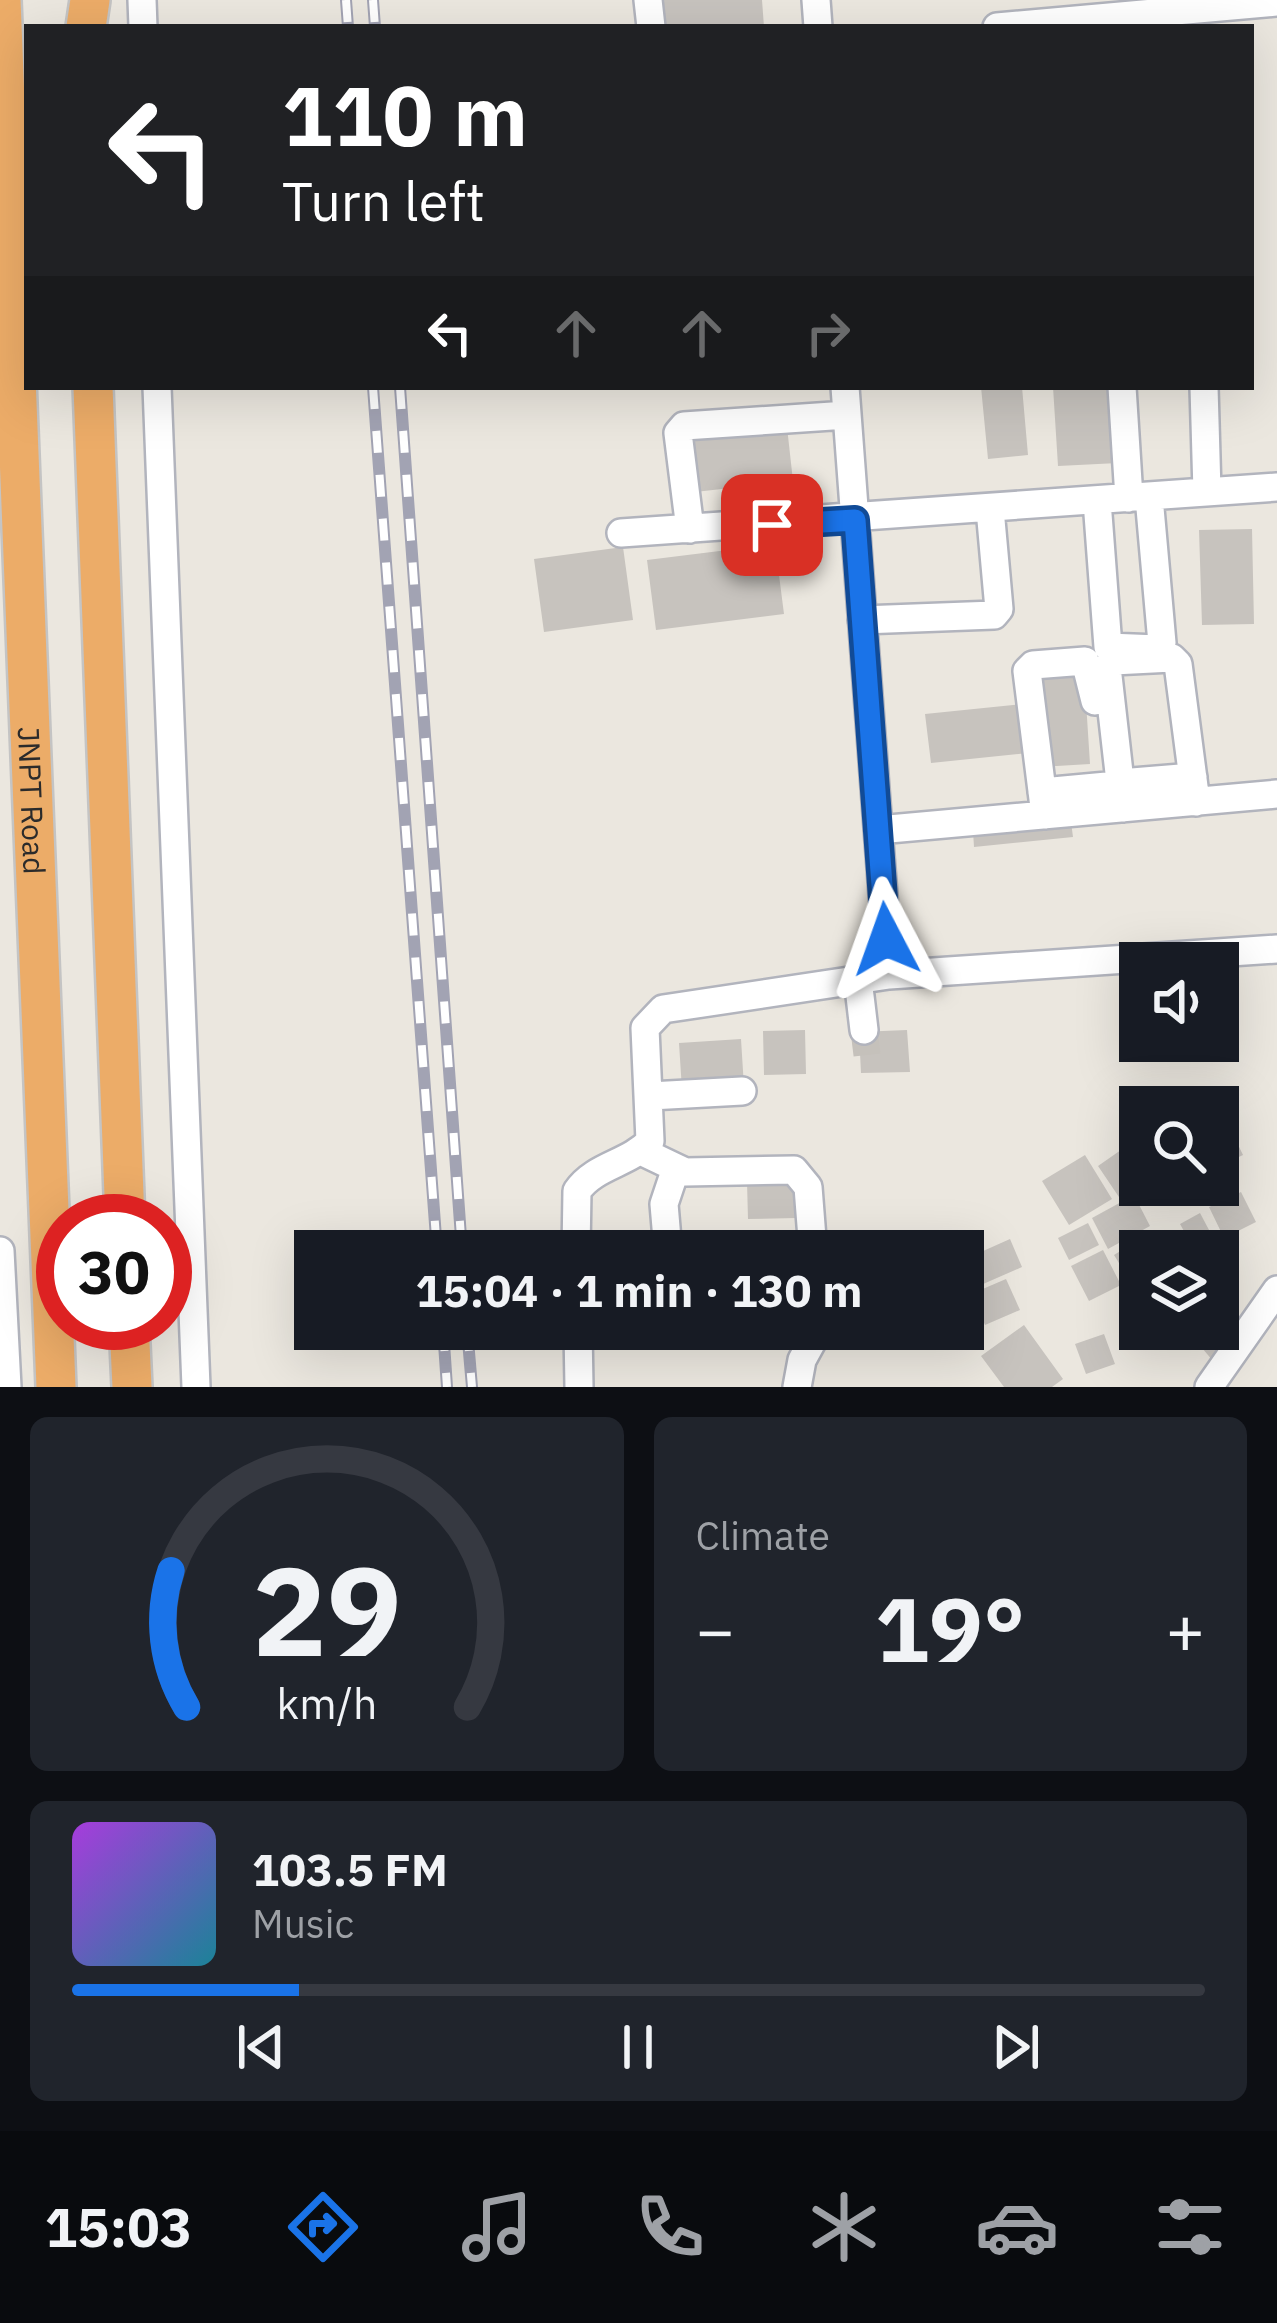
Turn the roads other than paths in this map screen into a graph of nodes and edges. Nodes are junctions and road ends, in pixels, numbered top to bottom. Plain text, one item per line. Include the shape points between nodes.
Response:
1 (1, 0) edge
2 (1277, 2) edge
3 (1184, 12) edge
4 (1096, 15) edge
5 (1022, 24) edge
6 (1, 61) edge
7 (93, 390) edge
8 (157, 390) edge
9 (1121, 390) edge
10 (1204, 390) edge
11 (846, 401) edge
12 (1277, 487) edge
13 (1207, 492) junction
14 (1139, 497) junction
15 (1097, 501) junction
16 (990, 509) junction
17 (855, 520) junction
18 (690, 529) junction
19 (621, 533) dead end
20 (862, 620) junction
21 (1195, 789) junction
22 (1277, 794) edge
23 (1115, 797) junction
24 (1043, 803) junction
25 (878, 830) junction
26 (1277, 949) edge
27 (889, 975) junction
28 (858, 979) junction
29 (864, 1030) tunnel mouth
30 (742, 1091) dead end
31 (650, 1096) junction
32 (641, 1151) junction
33 (676, 1168) junction
34 (124, 1194) edge
35 (576, 1230) edge
36 (666, 1230) edge
37 (811, 1230) edge
38 (0, 1251) edge
39 (1277, 1290) edge
40 (130, 1350) edge
41 (578, 1350) edge
42 (807, 1350) edge
43 (7, 1387) edge
44 (56, 1387) edge
45 (132, 1387) edge
46 (196, 1387) edge
47 (579, 1387) edge
48 (796, 1387) edge
49 (1209, 1387) edge

1 - 6 highway, JNPT Road
2 - 3 street
3 - 4 street
4 - 5 street
6 - 44 highway, JNPT Road
7 - 34 highway
8 - 46 street
9 - 14 street
10 - 13 street
11 - 17 street
11 - 18 street via 684,426 678,433
12 - 13 street
13 - 14 street
14 - 15 street
14 - 15 street via 1158,649 1108,646
15 - 16 street
16 - 17 street
16 - 20 street via 994,615
17 - 18 street
17 - 20 street
18 - 19 street
20 - 25 street
21 - 22 street
21 - 23 street
21 - 23 street via 1178,664 1113,661 1107,667
23 - 24 street
23 - 24 street via 1090,667 1033,665 1027,671
24 - 25 street
25 - 27 street
26 - 27 street
27 - 28 street
28 - 29 street
28 - 31 street via 663,1009 645,1028
30 - 31 street
31 - 32 street via 653,1128
32 - 33 street
32 - 35 street via 594,1172 577,1191
33 - 36 street via 664,1204
33 - 37 street via 794,1170 808,1186
38 - 43 street
39 - 49 street
40 - 45 highway
41 - 47 street
42 - 48 street

